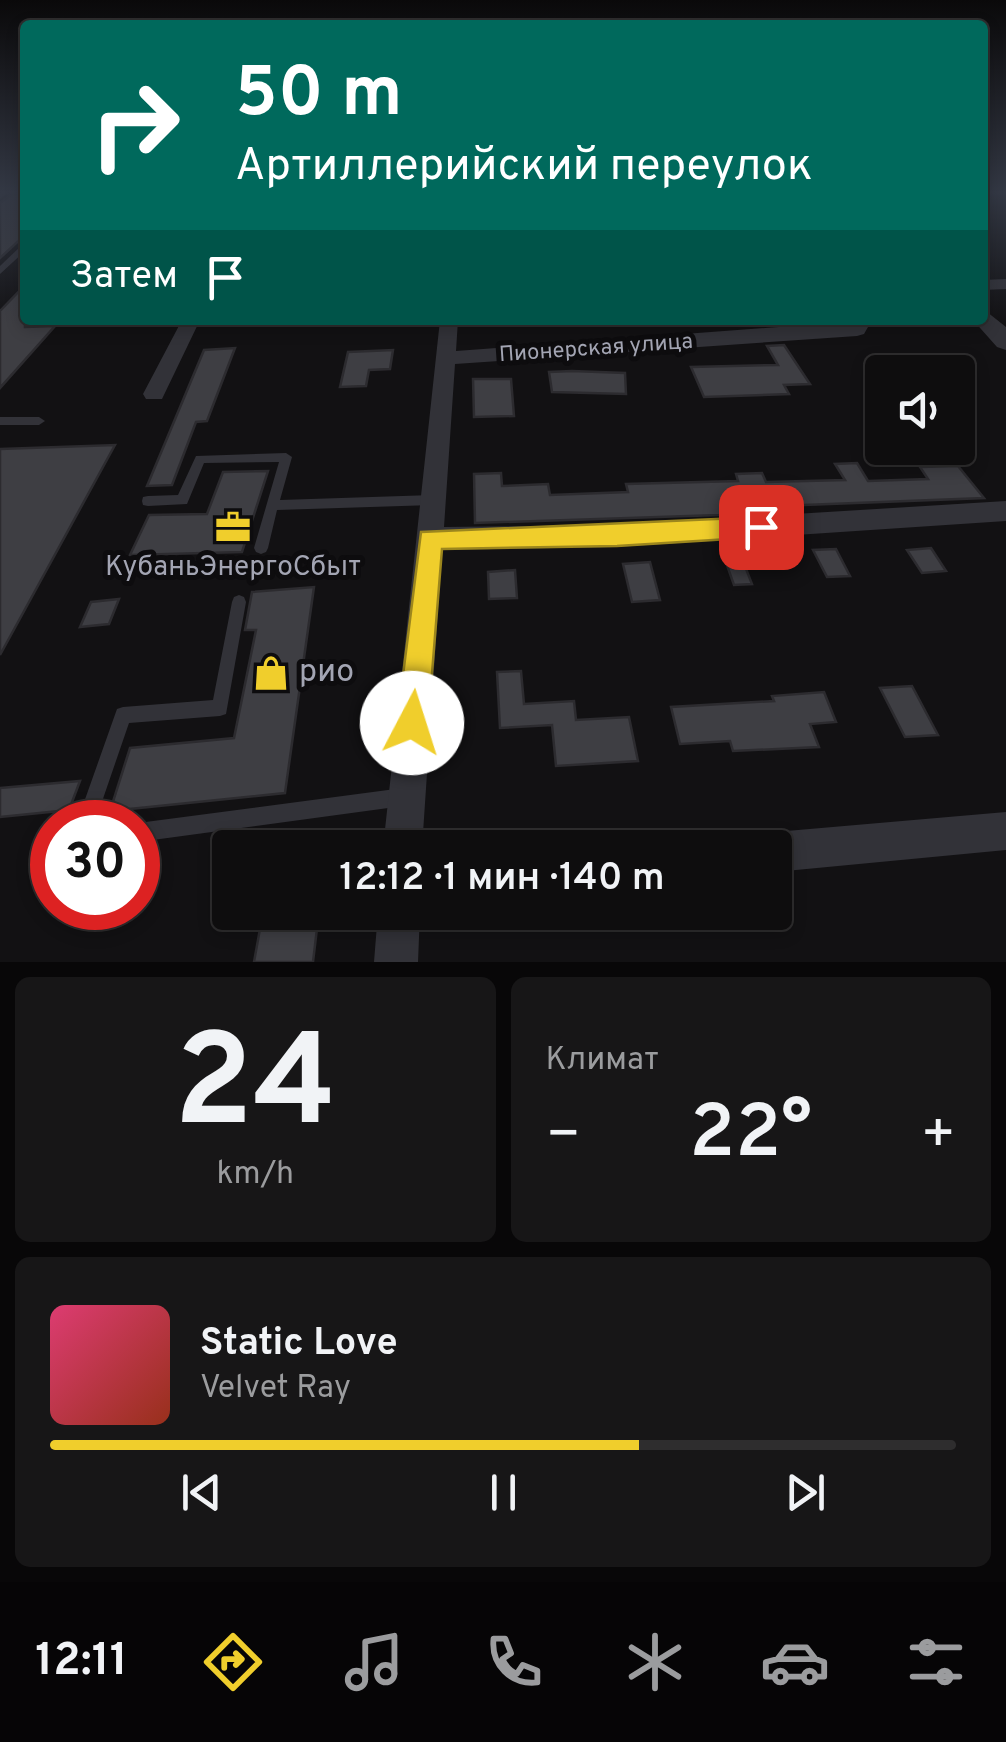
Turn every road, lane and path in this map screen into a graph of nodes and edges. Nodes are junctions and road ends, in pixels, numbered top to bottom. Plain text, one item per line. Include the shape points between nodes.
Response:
1 (20, 252) edge
2 (0, 271) edge
3 (988, 321) edge
4 (188, 325) edge
5 (448, 325) edge
6 (860, 325) edge
7 (1006, 342) edge
8 (445, 358) junction
9 (154, 394) dead end
10 (38, 420) dead end
11 (0, 421) edge
12 (434, 500) junction
13 (148, 501) dead end
14 (272, 505) junction
15 (1006, 512) edge
16 (430, 539) junction
17 (261, 548) dead end
18 (239, 602) dead end
19 (406, 797) junction
20 (94, 800) edge
21 (160, 830) edge
22 (403, 830) edge
23 (1006, 831) edge
24 (792, 850) edge
25 (398, 930) edge
26 (396, 962) edge

1 - 2 lane
3 - 7 street
4 - 9 street
5 - 8 street
6 - 8 street, Пионерская улица
8 - 12 street
10 - 11 lane
12 - 14 lane
12 - 16 street
13 - 14 lane via 182,500 200,459 286,457
14 - 17 lane
15 - 16 street via 617,536
16 - 19 street
18 - 20 lane via 220,708 123,715
19 - 21 lane
19 - 22 street
23 - 24 street
25 - 26 street

